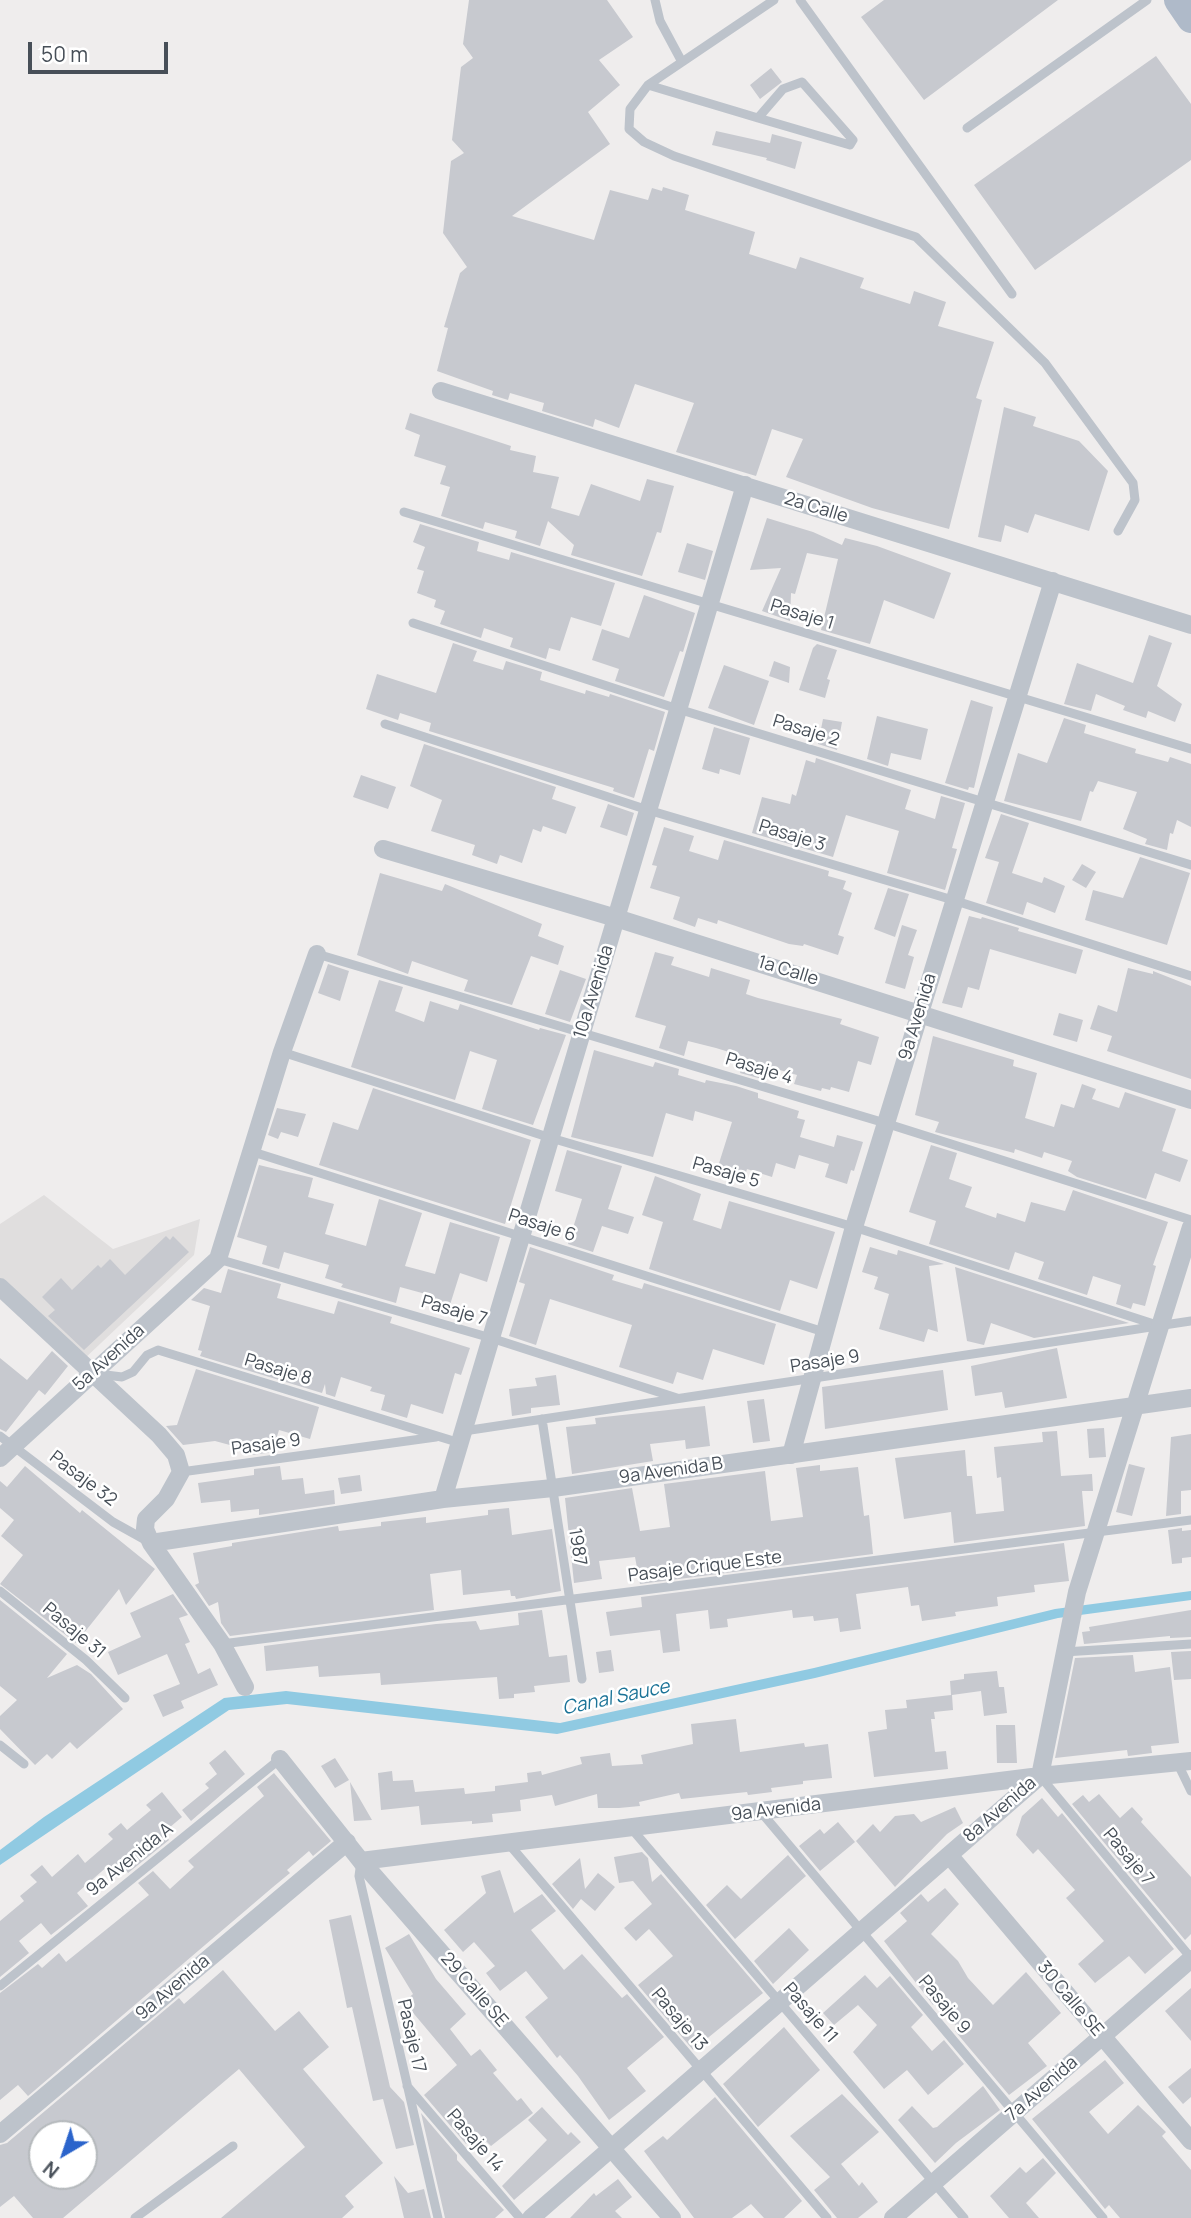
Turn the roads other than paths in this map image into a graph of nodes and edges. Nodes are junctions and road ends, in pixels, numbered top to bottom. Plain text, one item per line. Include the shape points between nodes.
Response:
1 (655, 0) edge
2 (774, 0) edge
3 (800, 0) edge
4 (1147, 0) edge
5 (1178, 0) edge
6 (1191, 19) edge
7 (682, 62) junction
8 (648, 85) junction
9 (758, 118) junction
10 (967, 128) dead end
11 (1012, 295) dead end
12 (441, 391) dead end
13 (745, 485) junction
14 (404, 512) dead end
15 (1118, 531) dead end
16 (1053, 581) junction
17 (710, 604) junction
18 (413, 624) dead end
19 (1191, 625) edge
20 (1017, 696) junction
21 (678, 709) junction
22 (385, 724) dead end
23 (1191, 749) edge
24 (985, 802) junction
25 (648, 810) junction
26 (383, 849) dead end
27 (1191, 865) edge
28 (953, 900) junction
29 (616, 918) junction
30 (317, 954) joint
31 (1191, 976) edge
32 (920, 1012) junction
33 (582, 1032) junction
34 (282, 1052) junction
35 (1191, 1100) edge
36 (885, 1123) junction
37 (551, 1138) junction
38 (250, 1151) junction
39 (1191, 1220) edge
40 (854, 1227) junction
41 (1191, 1227) edge
42 (522, 1236) junction
43 (218, 1259) junction
44 (0, 1287) edge
45 (1191, 1321) edge
46 (1160, 1326) junction
47 (824, 1332) junction
48 (491, 1338) junction
49 (93, 1374) junction
50 (811, 1381) junction
51 (1191, 1398) edge
52 (679, 1399) junction
53 (1135, 1407) junction
54 (542, 1419) junction
55 (439, 1437) junction
56 (462, 1437) junction
57 (4, 1447) edge
58 (791, 1455) junction
59 (181, 1472) junction
60 (552, 1488) junction
61 (443, 1499) junction
62 (1191, 1520) edge
63 (1095, 1534) junction
64 (150, 1543) junction
65 (0, 1591) edge
66 (570, 1600) junction
67 (222, 1644) junction
68 (1191, 1644) edge
69 (1064, 1652) junction
70 (582, 1679) dead end
71 (245, 1686) dead end
72 (125, 1698) dead end
73 (0, 1745) edge
74 (280, 1759) joint
75 (1184, 1762) edge
76 (24, 1764) dead end
77 (1040, 1776) junction
78 (1191, 1791) edge
79 (761, 1812) junction
80 (631, 1828) junction
81 (346, 1843) junction
82 (508, 1843) junction
83 (949, 1856) junction
84 (361, 1861) junction
85 (860, 1932) junction
86 (1191, 1959) edge
87 (0, 1986) edge
88 (780, 2002) junction
89 (1102, 2037) junction
90 (701, 2070) junction
91 (406, 2085) junction
92 (1014, 2113) junction
93 (0, 2134) edge
94 (1191, 2141) edge
95 (233, 2146) dead end
96 (612, 2147) junction
97 (934, 2183) junction
98 (135, 2218) edge
99 (438, 2218) edge
100 (520, 2218) edge
101 (531, 2218) edge
102 (672, 2218) edge
103 (827, 2218) edge
104 (893, 2218) edge
105 (964, 2218) edge
106 (1103, 2218) edge

1 - 7 lane via 660,21
2 - 7 lane
3 - 11 lane
4 - 10 lane
5 - 6 main road
7 - 8 lane
8 - 9 lane
8 - 15 lane via 631,109 629,129 645,142 674,156 916,237 937,256 1045,363 1133,483 1135,500
9 - 9 lane via 850,145 853,140 803,82 783,89
12 - 13 street, 2a Calle
13 - 16 street, 2a Calle
13 - 17 street, 10a Avenida
14 - 17 lane, Pasaje 1
16 - 19 street, 2a Calle
16 - 20 street, 9a Avenida
17 - 20 lane, Pasaje 1
17 - 21 street, 10a Avenida
18 - 21 lane, Pasaje 2
20 - 23 lane, Pasaje 1
20 - 24 street, 9a Avenida
21 - 24 lane, Pasaje 2
21 - 25 street, 10a Avenida
22 - 25 lane, Pasaje 3
24 - 27 lane, Pasaje 2
24 - 28 street, 9a Avenida
25 - 28 lane, Pasaje 3
25 - 29 street, 10a Avenida
26 - 29 street, 1a Calle
28 - 31 lane, Pasaje 3
28 - 32 street, 9a Avenida
29 - 32 street, 1a Calle
29 - 33 street, 10a Avenida
30 - 33 lane, Pasaje 4
30 - 34 street
32 - 35 street, 1a Calle
32 - 36 street, 9a Avenida
33 - 36 lane, Pasaje 4
33 - 37 street, 10a Avenida
34 - 37 lane, Pasaje 5
34 - 38 street
36 - 39 lane, Pasaje 4
36 - 40 street, 9a Avenida
37 - 40 lane, Pasaje 5
37 - 42 street, 10a Avenida
38 - 42 lane, Pasaje 6
38 - 43 street
40 - 46 lane, Pasaje 5
40 - 47 street, 9a Avenida
41 - 46 street, 8a Avenida
42 - 47 lane, Pasaje 6
42 - 48 street, 10a Avenida
43 - 48 lane, Pasaje 7
43 - 49 street, 5a Avenida
44 - 49 street
45 - 46 lane, Pasaje 9
46 - 50 lane, Pasaje 9
46 - 53 street, 8a Avenida
47 - 50 street, 9a Avenida
48 - 52 lane, Pasaje 7
48 - 56 street, 10a Avenida
49 - 55 lane, Pasaje 8 via 121,1377 134,1372 147,1355 158,1350
49 - 57 street, 5a Avenida
49 - 59 street via 159,1435 176,1455
50 - 52 lane, Pasaje 9
50 - 58 street, 9a Avenida
51 - 53 street, 9a Avenida B
52 - 54 lane, Pasaje 9
53 - 58 street, 9a Avenida B
53 - 63 street, 8a Avenida
54 - 56 lane, Pasaje 9
54 - 60 lane, 1987
55 - 56 lane, Pasaje 8
55 - 59 lane, Pasaje 9
56 - 61 street, 10a Avenida
57 - 64 lane, Pasaje 32
58 - 60 street, 9a Avenida B
59 - 64 street via 166,1499 146,1519
60 - 61 street, 9a Avenida B
60 - 66 lane, 1987
61 - 64 street, 9a Avenida B
62 - 63 lane, Pasaje Crique Este
63 - 66 lane, Pasaje Crique Este
63 - 69 street, 8a Avenida
64 - 67 street
65 - 72 lane, Pasaje 31 via 86,1660
66 - 67 lane, Pasaje Crique Este
66 - 70 lane, 1987
67 - 71 street
68 - 69 lane
69 - 77 street, 8a Avenida
73 - 76 lane
74 - 81 street, 29 Calle SE
74 - 87 lane, 9a Avenida A
75 - 77 street, 9a Avenida
75 - 78 lane
77 - 79 street, 9a Avenida
77 - 83 street, 8a Avenida
77 - 86 lane, Pasaje 7
79 - 80 street, 9a Avenida
79 - 85 lane, Pasaje 9
80 - 82 street, 9a Avenida
80 - 88 lane, Pasaje 11
81 - 84 street, 29 Calle SE
81 - 93 street, 9a Avenida
82 - 84 street, 9a Avenida
82 - 90 lane, Pasaje 13
83 - 85 street, 8a Avenida
83 - 89 street, 30 Calle SE
84 - 91 lane, Pasaje 17 via 359,1876
84 - 96 street, 29 Calle SE
85 - 88 street, 8a Avenida
85 - 92 lane, Pasaje 9
86 - 89 street, 7a Avenida
88 - 90 street, 8a Avenida
88 - 97 lane, Pasaje 11
89 - 92 street, 7a Avenida
89 - 94 street, 30 Calle SE
90 - 96 street, 8a Avenida
90 - 103 lane, Pasaje 13
91 - 99 lane, Pasaje 17
91 - 100 lane, Pasaje 14
92 - 97 street, 7a Avenida
92 - 106 lane, Pasaje 9
95 - 98 lane
96 - 101 street, 8a Avenida
96 - 102 street, 29 Calle SE
97 - 104 street, 7a Avenida
97 - 105 lane, Pasaje 11

